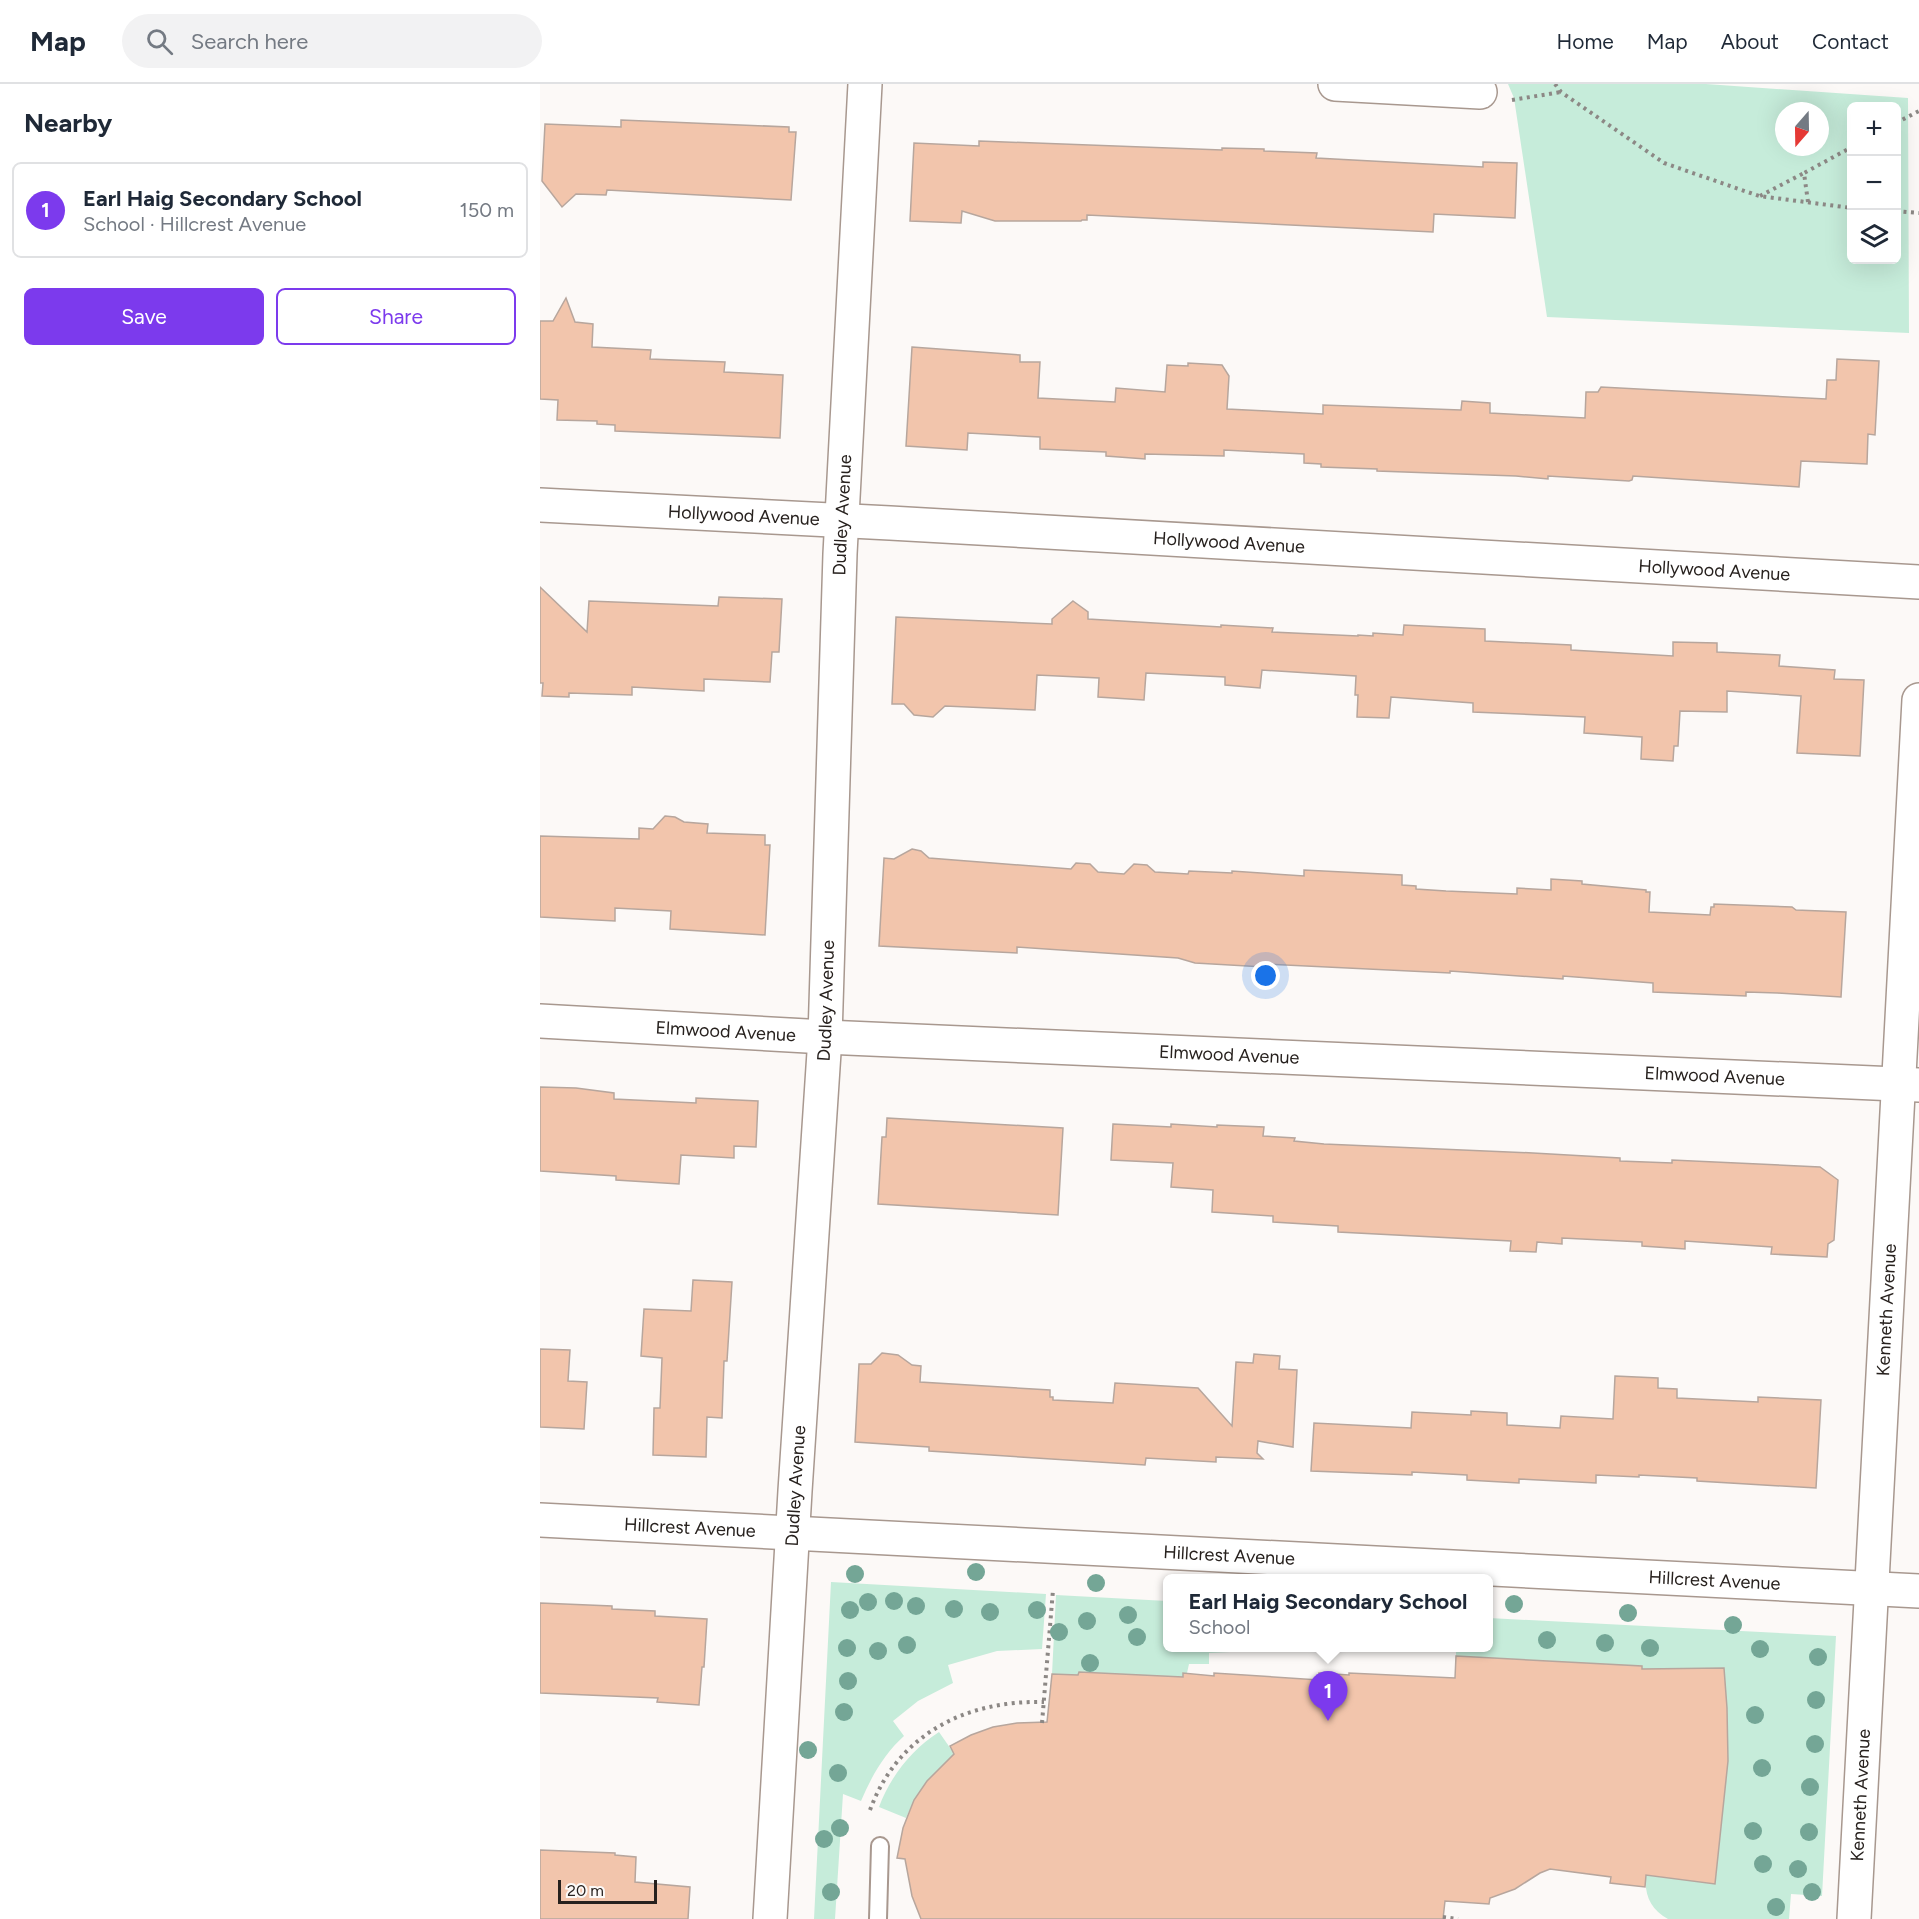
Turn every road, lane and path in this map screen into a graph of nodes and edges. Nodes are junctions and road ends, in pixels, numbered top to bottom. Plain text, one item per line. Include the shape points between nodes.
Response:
1 (865, 84) edge
2 (1335, 84) edge
3 (1555, 84) edge
4 (1480, 92) joint
5 (1561, 92) junction
6 (1919, 111) edge
7 (1901, 120) edge
8 (1847, 149) edge
9 (1804, 173) junction
10 (1759, 196) junction
11 (1808, 202) junction
12 (1847, 207) edge
13 (1901, 211) edge
14 (1919, 213) edge
15 (540, 505) edge
16 (842, 520) junction
17 (1919, 582) edge
18 (1919, 700) edge
19 (540, 1022) edge
20 (825, 1037) junction
21 (1908, 1085) edge
22 (540, 1520) edge
23 (793, 1534) junction
24 (1872, 1589) junction
25 (1053, 1590) dead end
26 (1919, 1592) edge
27 (1044, 1702) junction
28 (1042, 1723) dead end
29 (870, 1810) dead end
30 (880, 1846) dead end
31 (1443, 1917) dead end
32 (770, 1919) edge
33 (878, 1919) edge
34 (1458, 1919) edge
35 (1854, 1919) edge

1 - 16 street, Dudley Avenue
2 - 4 street
3 - 5 path
4 - 5 path via 1504,101
5 - 10 path via 1664,163
6 - 7 path
8 - 9 path
9 - 10 path
9 - 11 path
10 - 11 path
11 - 12 path
13 - 14 path
15 - 16 street, Hollywood Avenue
16 - 17 street, Hollywood Avenue
16 - 20 street, Dudley Avenue
18 - 21 street, Kenneth Avenue
19 - 20 street, Elmwood Avenue
20 - 21 street, Elmwood Avenue
20 - 23 street, Dudley Avenue
21 - 24 street, Kenneth Avenue
22 - 23 street, Hillcrest Avenue
23 - 24 street, Hillcrest Avenue
23 - 32 street, Dudley Avenue
24 - 26 street, Hillcrest Avenue
24 - 35 street, Kenneth Avenue
25 - 27 path
27 - 28 path
27 - 29 path via 997,1705 946,1722 906,1751 886,1777
30 - 33 lane
31 - 34 path

